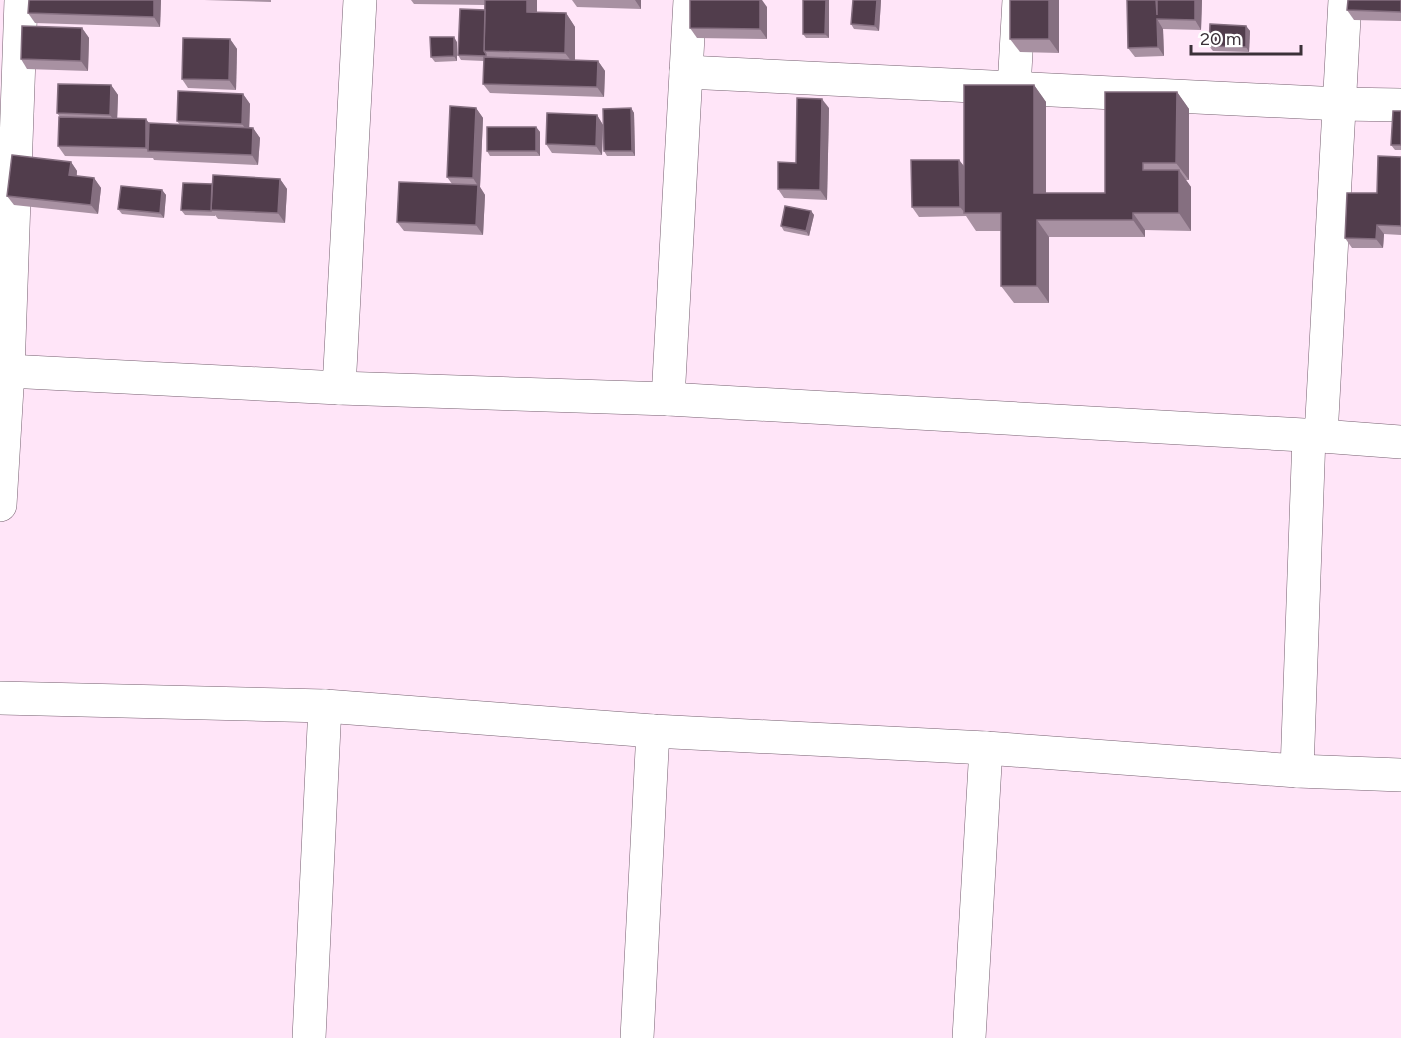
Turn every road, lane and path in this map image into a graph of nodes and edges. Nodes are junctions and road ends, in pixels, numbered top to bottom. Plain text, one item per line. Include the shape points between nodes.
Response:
1 (21, 0) edge
2 (360, 0) edge
3 (690, 0) edge
4 (1019, 0) edge
5 (1345, 0) edge
6 (686, 72) junction
7 (1014, 88) junction
8 (1340, 104) junction
9 (1401, 105) edge
10 (8, 371) junction
11 (339, 388) junction
12 (668, 399) junction
13 (1315, 436) junction
14 (1401, 442) edge
15 (0, 505) edge
16 (0, 698) edge
17 (325, 706) junction
18 (653, 731) junction
19 (986, 748) junction
20 (1297, 771) junction
21 (1401, 775) edge
22 (309, 1038) edge
23 (637, 1038) edge
24 (969, 1038) edge

1 - 10 street
2 - 11 street
3 - 6 street
4 - 7 street
5 - 8 street
6 - 7 street
6 - 12 street
7 - 8 street
8 - 9 street
8 - 13 street
10 - 11 street
10 - 15 street
11 - 12 street
12 - 13 street
13 - 14 street
13 - 20 street
16 - 17 street
17 - 18 street
17 - 22 street
18 - 19 street
18 - 23 street
19 - 20 street
19 - 24 street
20 - 21 street

